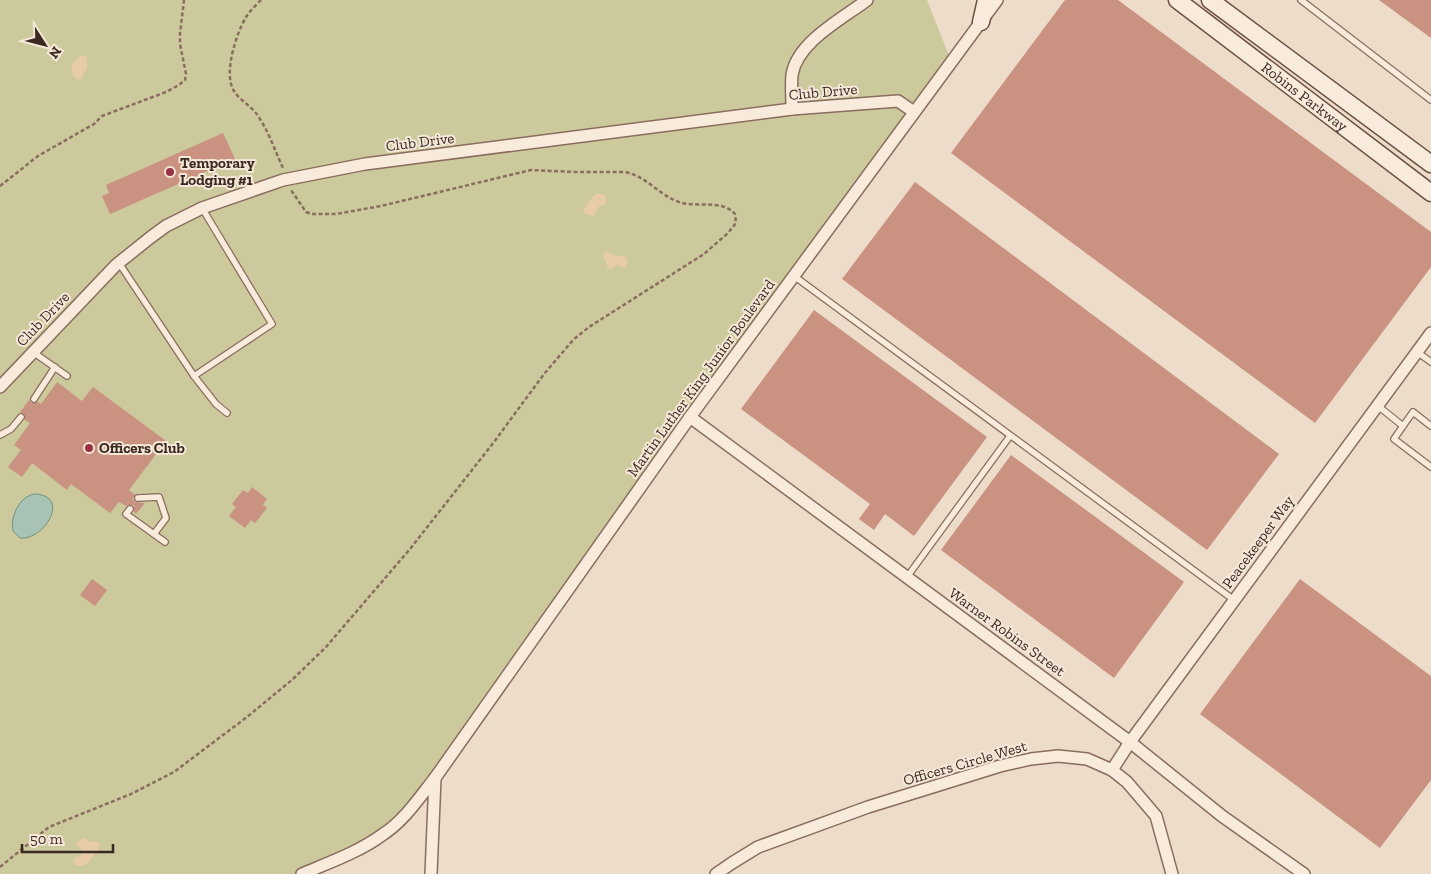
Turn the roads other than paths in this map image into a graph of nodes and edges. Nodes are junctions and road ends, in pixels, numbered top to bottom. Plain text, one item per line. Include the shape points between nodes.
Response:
1 (867, 0) edge
2 (986, 0) edge
3 (997, 0) edge
4 (1177, 0) edge
5 (1210, 0) edge
6 (1301, 0) edge
7 (981, 22) junction
8 (1431, 100) edge
9 (792, 109) junction
10 (914, 112) junction
11 (1431, 164) edge
12 (1431, 192) edge
13 (202, 208) junction
14 (119, 263) junction
15 (794, 276) junction
16 (1431, 333) edge
17 (33, 352) junction
18 (1417, 352) junction
19 (1431, 362) edge
20 (55, 367) junction
21 (67, 376) dead end
22 (194, 376) junction
23 (0, 387) edge
24 (34, 399) dead end
25 (1378, 406) junction
26 (227, 413) dead end
27 (690, 416) junction
28 (22, 417) dead end
29 (1403, 426) junction
30 (1431, 426) edge
31 (0, 435) edge
32 (1010, 436) junction
33 (1431, 466) edge
34 (138, 498) dead end
35 (130, 509) dead end
36 (154, 534) junction
37 (165, 542) dead end
38 (907, 577) junction
39 (1234, 600) junction
40 (1130, 742) junction
41 (1112, 770) junction
42 (435, 778) junction
43 (302, 874) edge
44 (431, 874) edge
45 (716, 874) edge
46 (1172, 874) edge
47 (1304, 874) edge

1 - 9 street via 823,31 802,51 792,74
2 - 7 street
3 - 7 street, Martin Luther King Junior Boulevard
4 - 12 street, Robins Parkway
5 - 11 street, Robins Parkway
6 - 8 lane
7 - 10 street, Martin Luther King Junior Boulevard
9 - 10 street, Club Drive via 898,101
9 - 13 street, Club Drive via 365,164 287,180
10 - 15 street, Martin Luther King Junior Boulevard
13 - 14 street, Club Drive via 166,226
13 - 22 lane via 272,324
14 - 17 street, Club Drive
14 - 22 lane
15 - 27 street, Martin Luther King Junior Boulevard
15 - 32 lane
16 - 18 street, Peacekeeper Way
17 - 20 lane
17 - 23 street, Club Drive
18 - 19 lane
18 - 25 street, Peacekeeper Way
20 - 21 lane
20 - 24 lane
22 - 26 lane
25 - 29 lane
25 - 39 street, Peacekeeper Way
27 - 38 street, Warner Robins Street
27 - 42 street, Martin Luther King Junior Boulevard
28 - 31 lane
29 - 30 lane via 1413,412
29 - 33 lane via 1394,439
32 - 38 lane
32 - 39 lane
34 - 36 lane via 159,497 166,518
35 - 36 lane via 126,514
36 - 37 lane
38 - 40 street, Warner Robins Street
39 - 40 street, Peacekeeper Way
40 - 41 street, Peacekeeper Way
40 - 47 street, Warner Robins Street via 1222,816
41 - 45 street, Officers Circle West via 1087,759 1058,756 1000,766 868,807 758,847
41 - 46 street, Officers Circle West via 1127,782 1156,816
42 - 43 street via 411,809 383,835
42 - 44 street

